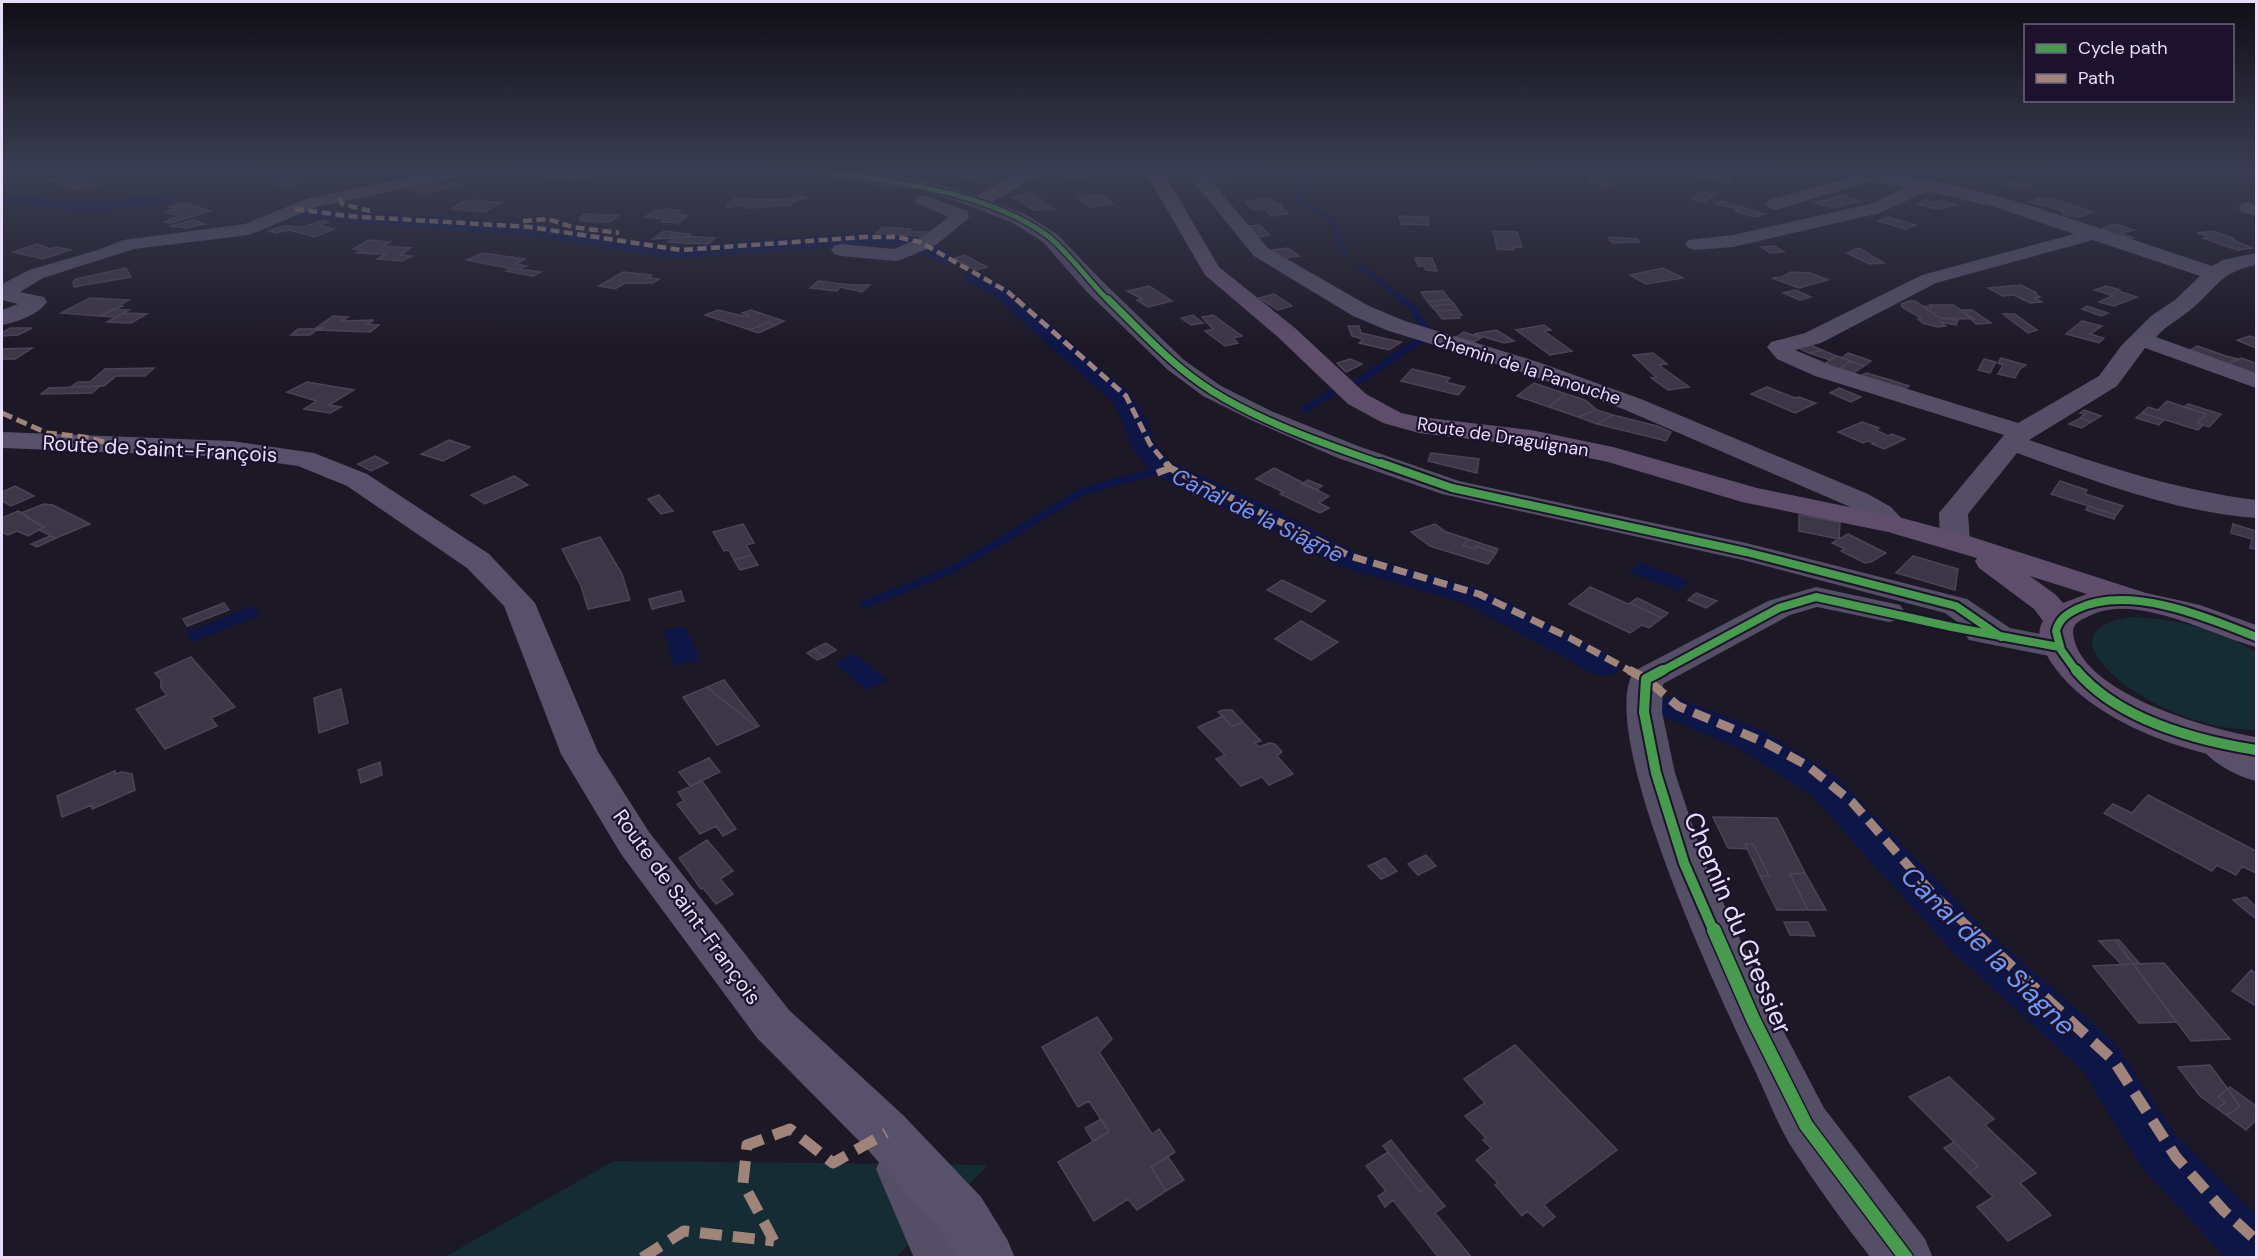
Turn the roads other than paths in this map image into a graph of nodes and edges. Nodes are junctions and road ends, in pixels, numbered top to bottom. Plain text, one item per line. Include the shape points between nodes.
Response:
1 (250, 229) edge
2 (945, 229) edge
3 (1035, 229) edge
4 (1186, 229) edge
5 (1242, 229) edge
6 (1786, 229) edge
7 (2078, 229) edge
8 (2094, 234) junction
9 (1695, 244) dead end
10 (842, 250) dead end
11 (2256, 259) edge
12 (2214, 274) junction
13 (2, 318) edge
14 (2141, 339) junction
15 (2256, 381) edge
16 (2017, 438) junction
17 (2, 440) edge
18 (2256, 509) edge
19 (1892, 524) junction
20 (1955, 541) junction
21 (2138, 602) junction
22 (2059, 633) junction
23 (2001, 637) junction
24 (2256, 637) edge
25 (2216, 743) junction
26 (2256, 750) edge
27 (2256, 768) edge
28 (886, 1133) junction
29 (942, 1257) edge
30 (988, 1257) edge
31 (1906, 1257) edge

1 - 13 street via 130,244 36,273 9,289 7,295 36,302
2 - 10 street via 922,245 896,255
3 - 23 street via 1050,238 1176,365 1212,391 1262,416 1348,452 1452,488 1746,552 1956,606
4 - 19 main road, Route de Draguignan via 1212,271 1287,333 1357,399 1392,418 1573,446 1752,495
5 - 19 street, Chemin de la Panouche via 1261,252 1361,312 1632,404 1864,503
6 - 9 street via 1733,241
7 - 8 street
8 - 12 street
8 - 16 street via 1929,279 1813,338 1779,347 1785,354 1824,371
11 - 12 street via 2230,264
12 - 14 street
14 - 15 street
14 - 16 street via 2108,381
16 - 18 street via 2167,494
16 - 20 street via 1953,513
17 - 28 main road, Route de Saint-François via 232,449 304,459 357,480 478,561 519,603 580,754 635,843 773,1024
19 - 20 main road, Route de Draguignan
20 - 21 main road, Route de Draguignan
20 - 22 main road, Route de Draguignan via 2001,568 2044,602
21 - 22 main road via 2103,601 2076,607
21 - 24 main road via 2175,607
22 - 23 street, Chemin du Gressier
22 - 25 main road, Route de Draguignan via 2073,668 2097,690 2173,729
23 - 31 street, Chemin du Gressier via 1816,597 1779,608 1646,679 1644,712 1656,773 1684,863 1753,1019 1806,1125
25 - 26 main road, Route de Draguignan
25 - 27 main road
28 - 29 street
28 - 30 main road, Route de Saint-François via 962,1216

